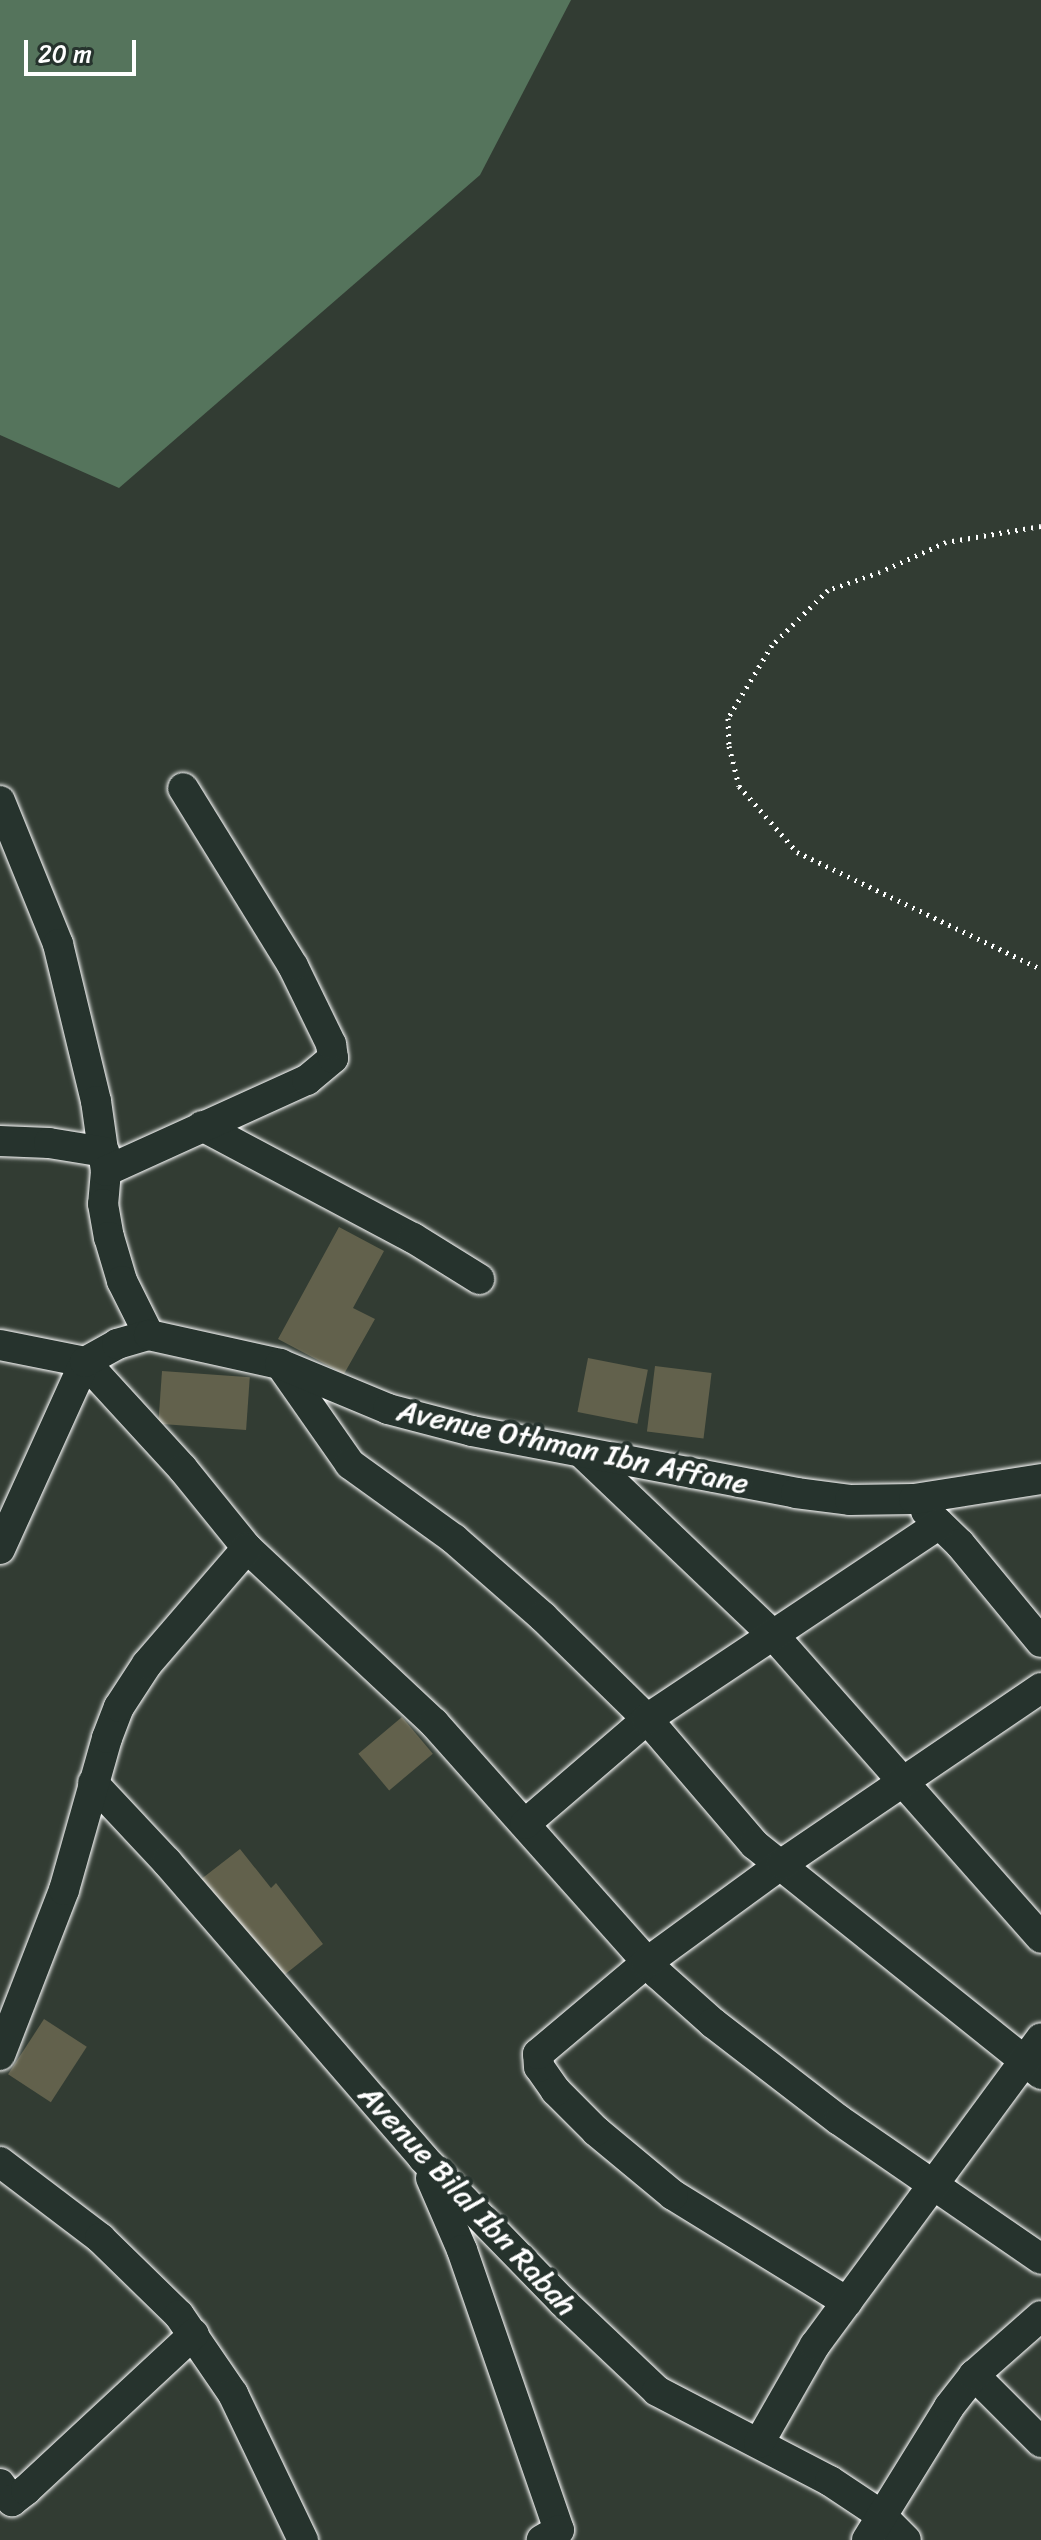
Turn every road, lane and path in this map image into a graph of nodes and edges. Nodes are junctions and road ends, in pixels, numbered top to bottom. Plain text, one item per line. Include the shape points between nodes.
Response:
1 (1041, 526) edge
2 (183, 788) dead end
3 (0, 801) edge
4 (1041, 969) edge
5 (202, 1126) junction
6 (0, 1141) edge
7 (105, 1162) junction
8 (479, 1279) dead end
9 (149, 1335) junction
10 (0, 1345) edge
11 (85, 1362) junction
12 (280, 1364) junction
13 (580, 1451) junction
14 (1041, 1479) edge
15 (914, 1499) junction
16 (939, 1524) junction
17 (247, 1548) junction
18 (0, 1549) edge
19 (774, 1636) junction
20 (1041, 1642) edge
21 (1041, 1688) edge
22 (647, 1719) junction
23 (903, 1779) junction
24 (93, 1783) junction
25 (525, 1824) junction
26 (782, 1864) junction
27 (1041, 1938) edge
28 (646, 1963) junction
29 (0, 2055) edge
30 (1035, 2057) edge
31 (423, 2158) junction
32 (0, 2162) edge
33 (932, 2182) junction
34 (1041, 2259) edge
35 (847, 2302) junction
36 (1041, 2316) edge
37 (194, 2334) junction
38 (974, 2375) junction
39 (1041, 2442) edge
40 (759, 2443) junction
41 (0, 2484) edge
42 (874, 2527) edge
43 (557, 2537) edge
44 (303, 2540) edge
45 (906, 2540) edge

1 - 4 path via 946,542 828,590 772,645 728,718 739,786 797,852
2 - 5 street via 293,966 334,1051 330,1064 307,1080
3 - 7 street via 58,944 89,1065
5 - 7 street
5 - 8 street
6 - 7 street via 49,1143
7 - 9 street via 103,1204 109,1237 122,1281
9 - 11 street via 117,1344
9 - 12 street, Avenue Othman Ibn Affane
10 - 11 street
11 - 17 street
11 - 18 street
12 - 13 street, Avenue Othman Ibn Affane via 388,1409
12 - 22 street via 350,1464 454,1539
13 - 15 street, Avenue Othman Ibn Affane via 796,1493 850,1500
13 - 19 street
14 - 15 street, Avenue Othman Ibn Affane
15 - 16 street
16 - 19 street
16 - 20 street
17 - 24 street via 147,1664 119,1707
17 - 25 street via 407,1695
19 - 22 street
19 - 23 street
21 - 23 street
22 - 25 street
22 - 26 street via 754,1844
23 - 26 street
23 - 27 street
24 - 29 street via 64,1890
24 - 31 street, Avenue Bilal Ibn Rabah
25 - 28 street
26 - 28 street
26 - 30 street
28 - 33 street via 713,2023 826,2110
28 - 35 street via 545,2046 538,2054 539,2067 596,2131 673,2195
30 - 33 street
31 - 40 street, Avenue Bilal Ibn Rabah via 657,2391
31 - 43 street via 462,2250
32 - 37 street via 100,2238 145,2278
33 - 34 street
33 - 35 street
35 - 40 street via 815,2345
36 - 38 street
37 - 41 street via 12,2501
37 - 44 street via 233,2394
38 - 39 street
38 - 42 street
40 - 42 street, Avenue Bilal Ibn Rabah via 830,2481
42 - 45 street, Avenue Bilal Ibn Rabah

